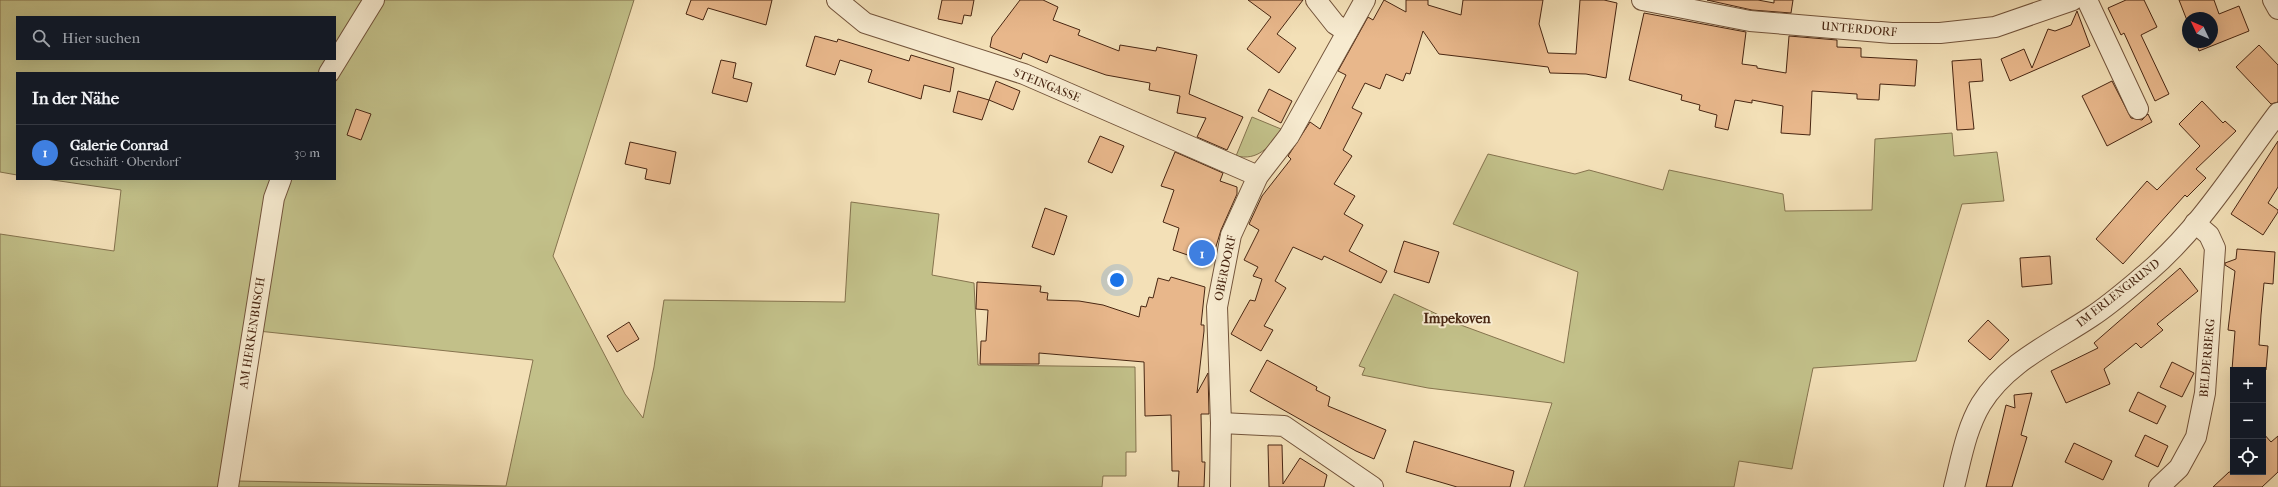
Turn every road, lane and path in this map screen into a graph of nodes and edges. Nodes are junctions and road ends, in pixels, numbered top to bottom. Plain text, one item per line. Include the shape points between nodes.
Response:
1 (374, 0) edge
2 (837, 0) edge
3 (1316, 0) edge
4 (1364, 0) edge
5 (1642, 0) edge
6 (2074, 0) edge
7 (2087, 0) edge
8 (2273, 0) edge
9 (2028, 8) edge
10 (2278, 9) edge
11 (1347, 32) junction
12 (330, 72) edge
13 (2138, 109) dead end
14 (2278, 113) edge
15 (1258, 176) junction
16 (281, 180) edge
17 (2195, 223) junction
18 (1221, 424) junction
19 (228, 487) edge
20 (1220, 487) edge
21 (1373, 487) edge
22 (1954, 487) edge
23 (2159, 487) edge

1 - 12 street
2 - 15 street, STEINGASSE via 865,23 1024,74
3 - 11 street via 1335,24
4 - 11 street, OBERDORF
5 - 9 street, UNTERDORF via 1750,21 1892,33 1940,33 1995,28
6 - 9 street, UNTERDORF
7 - 13 street
8 - 10 street
11 - 15 street, OBERDORF via 1289,136
14 - 17 street, IM ERLENGRUND
15 - 18 street, OBERDORF via 1231,235 1217,307
16 - 19 street, AM HERKENBUSCH via 274,198
17 - 22 street, IM ERLENGRUND via 2149,272 2093,316 2023,360 1995,385 1981,404 1971,426
17 - 23 street, BELDERBERG via 2209,235 2215,248 2205,393 2196,437 2179,468
18 - 20 street, OBERDORF
18 - 21 street via 1284,426

